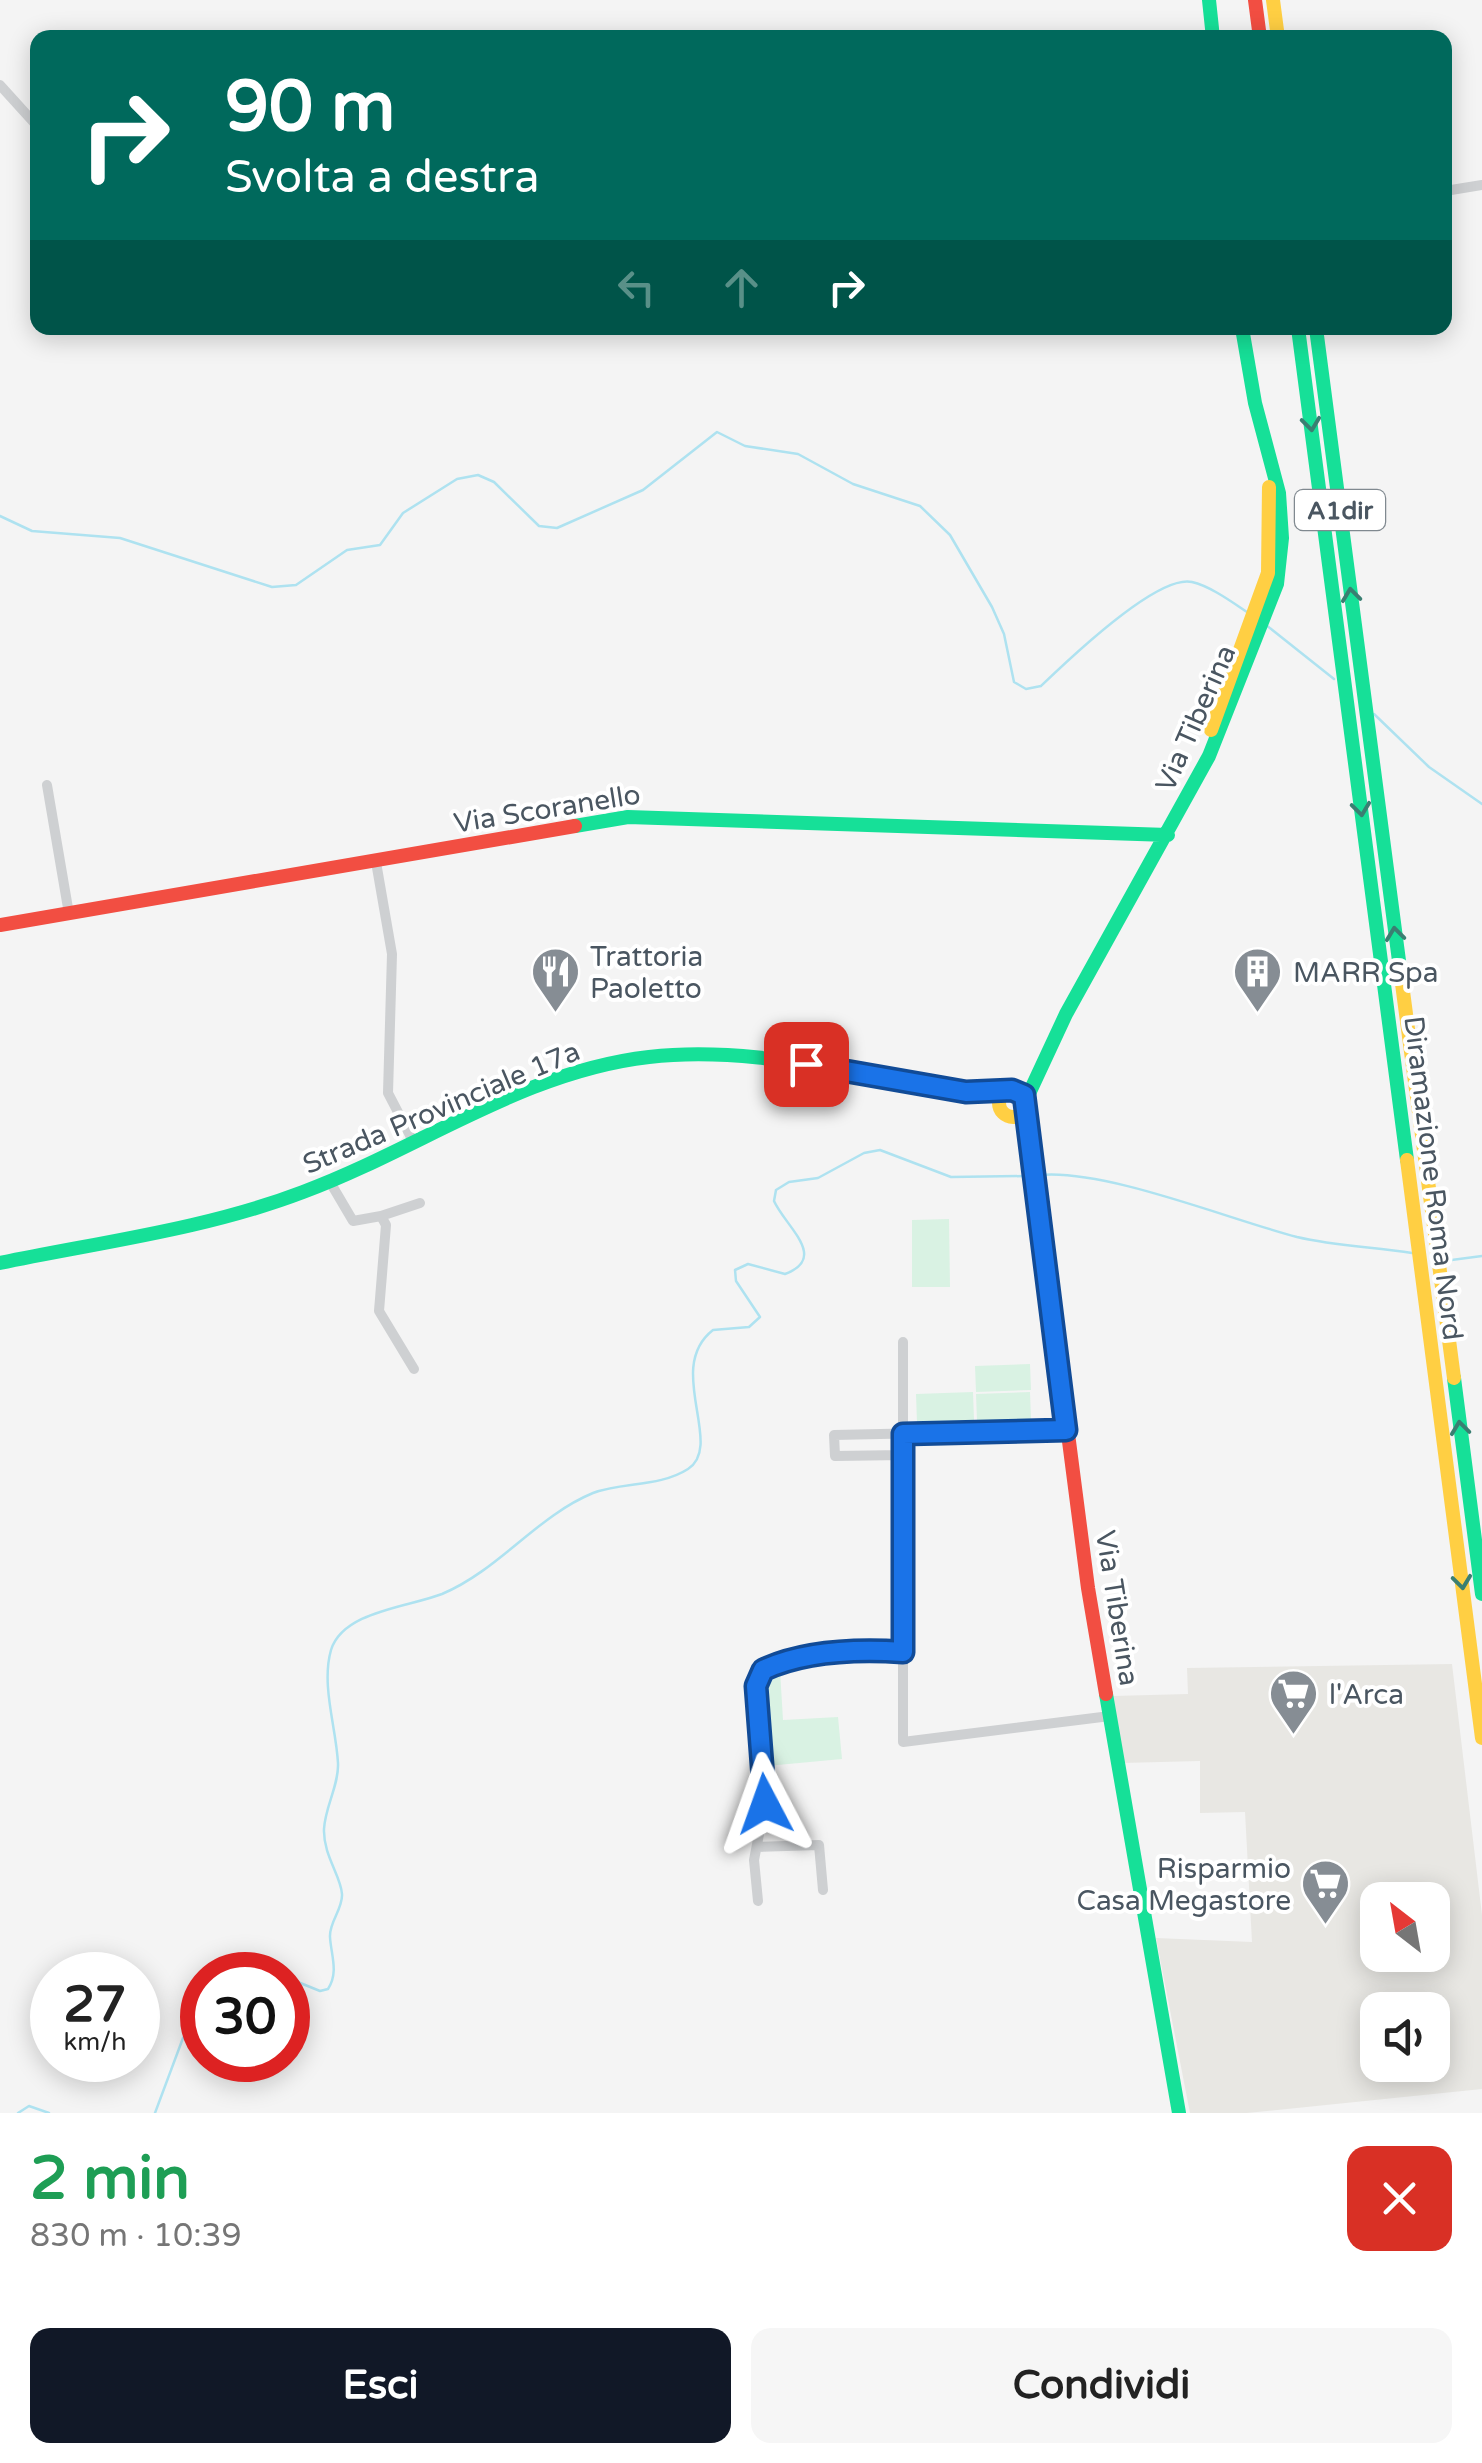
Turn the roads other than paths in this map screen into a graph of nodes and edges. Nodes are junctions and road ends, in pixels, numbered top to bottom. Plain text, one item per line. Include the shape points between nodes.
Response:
1 (1209, 0) edge
2 (1256, 0) edge
3 (1273, 0) edge
4 (1212, 30) edge
5 (1259, 30) edge
6 (1277, 30) edge
7 (0, 86) edge
8 (30, 118) edge
9 (1482, 185) edge
10 (1452, 190) edge
11 (1243, 335) edge
12 (1299, 335) edge
13 (1317, 335) edge
14 (46, 785) dead end
15 (1168, 835) junction
16 (376, 862) junction
17 (69, 914) junction
18 (0, 924) edge
19 (1041, 1063) junction
20 (1008, 1091) junction
21 (966, 1092) junction
22 (1026, 1104) junction
23 (1003, 1112) junction
24 (414, 1143) junction
25 (1029, 1151) junction
26 (330, 1182) junction
27 (420, 1203) dead end
28 (381, 1216) junction
29 (0, 1262) edge
30 (903, 1342) dead end
31 (414, 1370) dead end
32 (1066, 1430) junction
33 (903, 1434) junction
34 (903, 1454) junction
35 (1482, 1594) edge
36 (903, 1652) junction
37 (1110, 1716) junction
38 (1482, 1738) edge
39 (758, 1847) junction
40 (823, 1890) dead end
41 (758, 1901) dead end
42 (1179, 2113) edge

1 - 4 main road
2 - 5 main road
3 - 6 main road
7 - 8 street
9 - 10 street
11 - 15 main road, Via Tiberina via 1272,534 1265,602 1192,792
12 -> 38 main road, Diramazione Roma Nord / A1dir
35 -> 13 main road, Diramazione Roma Nord / A1dir
14 - 17 street
15 - 16 main road, Via Scoranello via 642,816
15 - 19 main road, Via Tiberina
16 - 17 main road, Via Scoranello
16 - 24 street via 392,954 388,1094
17 - 18 main road, Via Scoranello
19 - 20 main road
19 - 22 main road, Via Tiberina
20 - 21 main road
20 - 22 main road
20 - 23 main road
21 - 23 main road
21 - 24 main road, Strada Provinciale 17a via 768,1058 652,1057 563,1077
22 - 23 main road via 1015,1117
22 - 25 main road, Via Tiberina
23 - 25 main road
24 - 26 main road, Strada Provinciale 17a
25 - 32 main road, Via Tiberina
26 - 28 street via 353,1221
26 - 29 main road, Strada Provinciale 17a via 251,1209
27 - 28 street
28 - 31 street via 388,1232 380,1311
30 - 33 street
32 - 33 street
32 - 37 main road, Via Tiberina
33 - 34 street
33 - 34 street via 834,1436 835,1456
34 - 36 street
36 - 37 street via 903,1742
36 - 39 street via 796,1658 763,1670 756,1686 765,1804
37 - 42 main road, Via Tiberina
39 - 40 street via 819,1845
39 - 41 street

